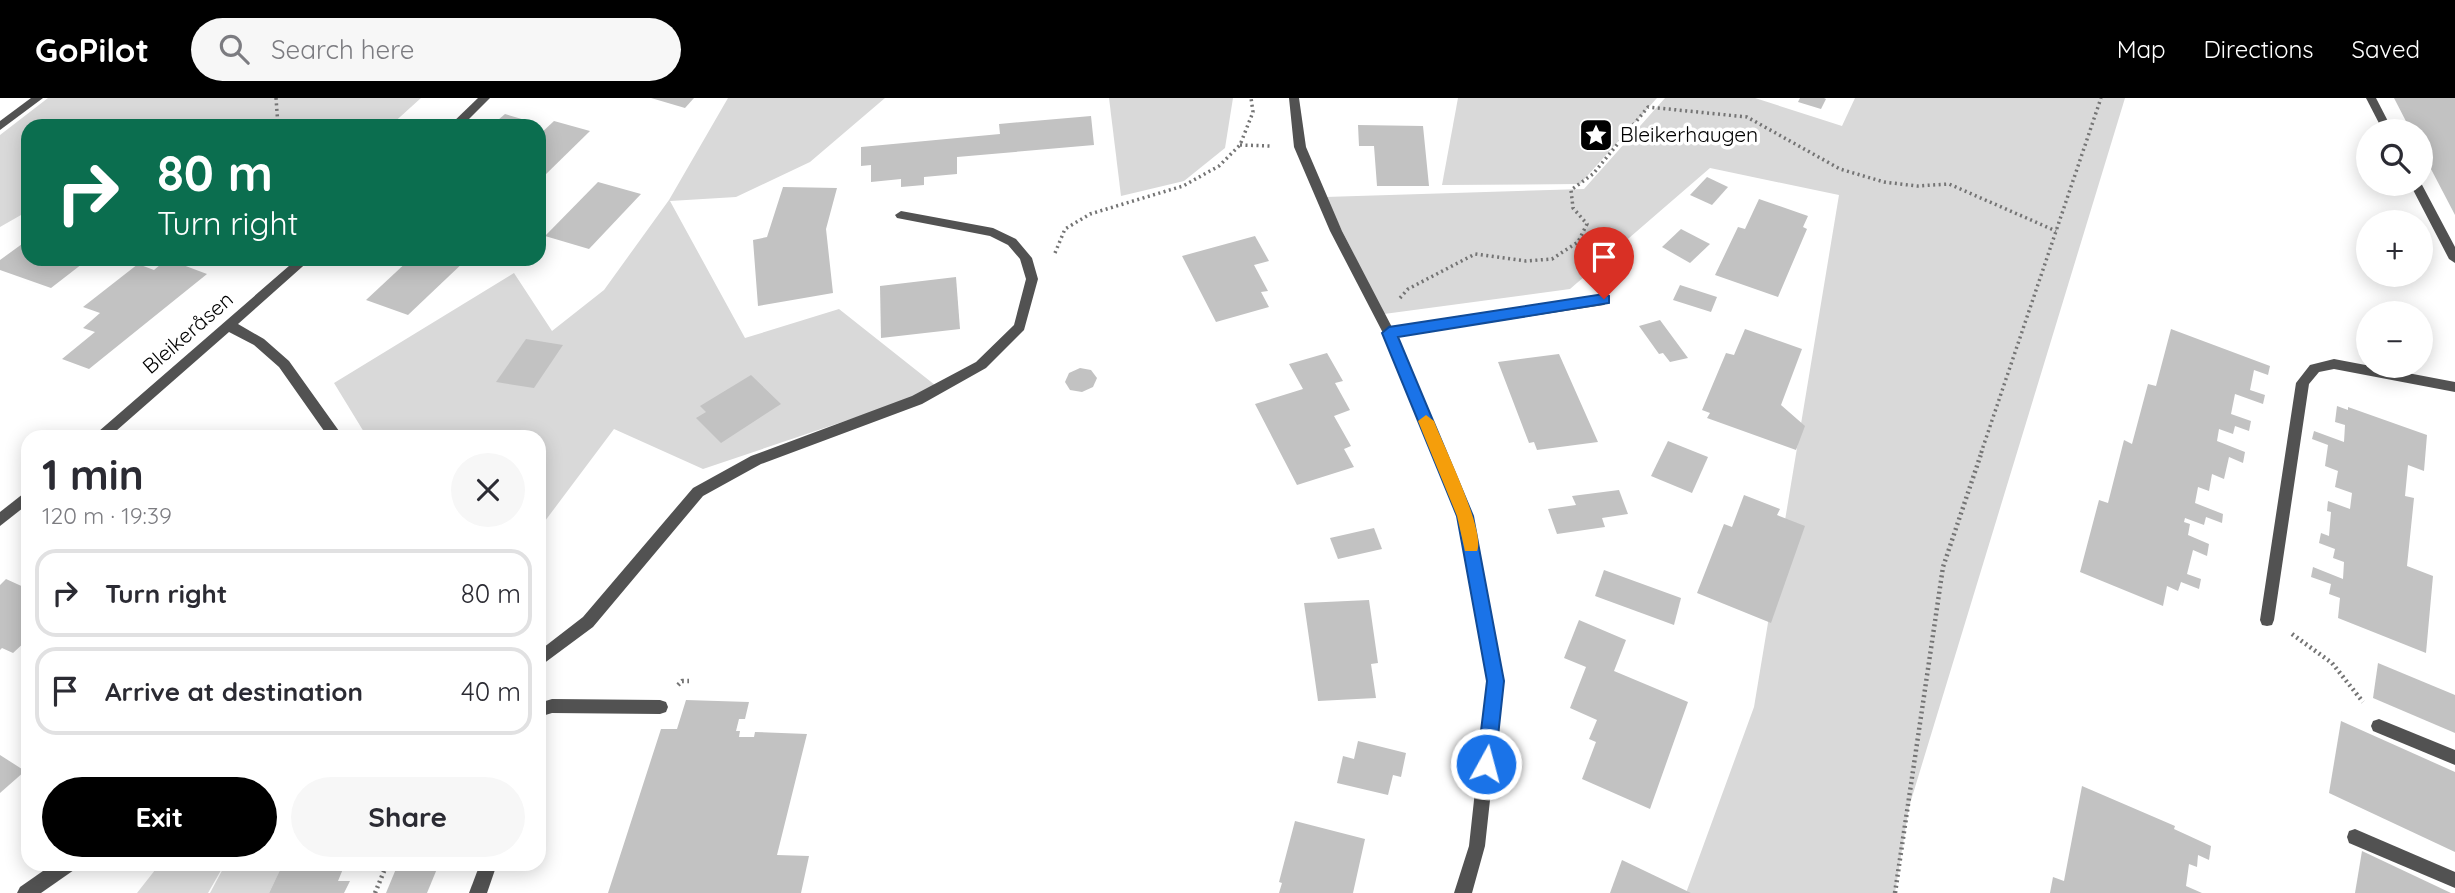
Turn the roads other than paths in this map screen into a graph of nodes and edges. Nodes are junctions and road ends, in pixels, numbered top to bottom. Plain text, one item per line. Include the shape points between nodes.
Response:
1 (38, 98) edge
2 (485, 98) edge
3 (1294, 98) edge
4 (2371, 98) edge
5 (462, 119) edge
6 (2382, 119) edge
7 (0, 126) edge
8 (2422, 196) edge
9 (901, 215) dead end
10 (2455, 259) edge
11 (297, 266) edge
12 (1604, 299) dead end
13 (230, 326) junction
14 (1389, 333) junction
15 (2455, 387) edge
16 (107, 430) edge
17 (331, 430) edge
18 (21, 502) edge
19 (0, 520) edge
20 (2267, 620) road end
21 (546, 655) edge
22 (660, 707) dead end
23 (546, 708) edge
24 (2379, 726) road end
25 (2455, 758) edge
26 (2355, 837) dead end
27 (58, 871) edge
28 (486, 871) edge
29 (2455, 880) edge
30 (26, 893) edge
31 (478, 893) edge
32 (1464, 893) edge

1 - 7 street
2 - 5 street
3 - 14 street via 1300,148 1336,231
4 - 6 street
8 - 10 street
9 - 21 street via 993,232 1012,242 1026,258 1032,279 1020,327 981,365 917,400 756,460 698,492 588,622
11 - 13 street, Bleikeråsen
12 - 14 street
13 - 16 street, Bleikeråsen
13 - 17 street via 259,341 284,364
14 - 32 street via 1465,516 1496,681 1476,846
15 - 20 street via 2334,364 2315,368 2303,383
18 - 19 street
22 - 23 street
24 - 25 street
26 - 29 street
27 - 30 street
28 - 31 street

